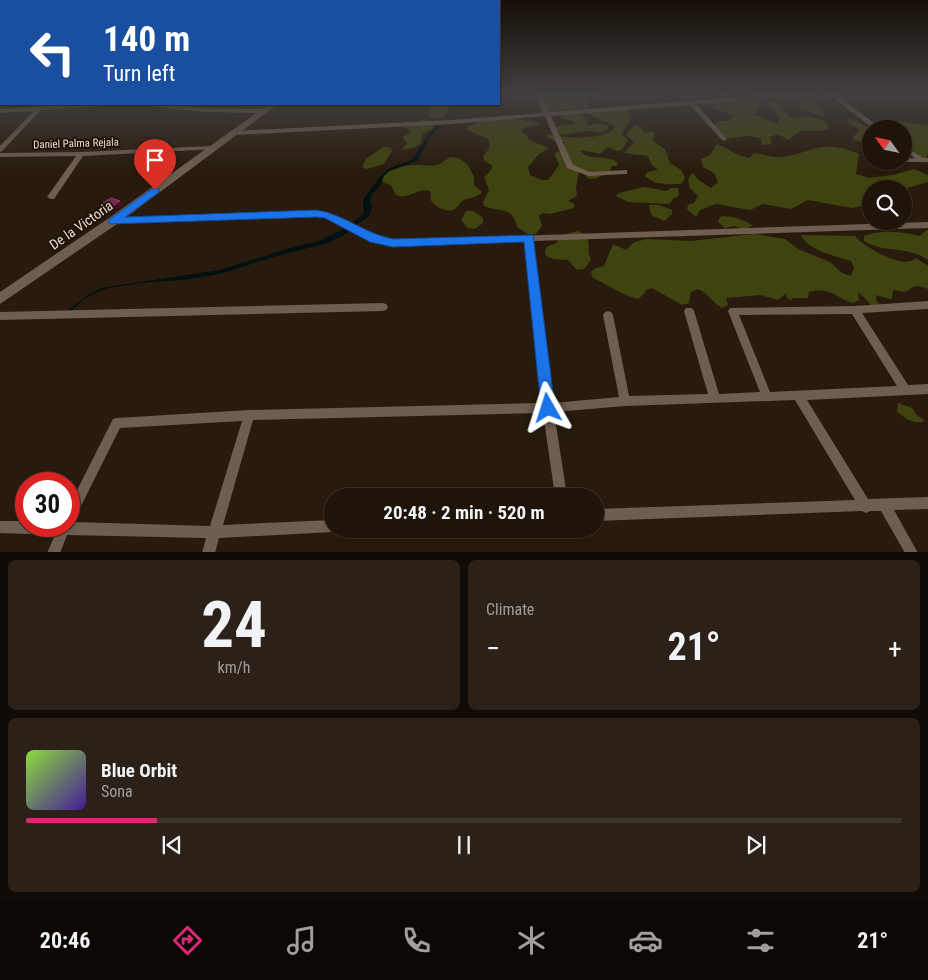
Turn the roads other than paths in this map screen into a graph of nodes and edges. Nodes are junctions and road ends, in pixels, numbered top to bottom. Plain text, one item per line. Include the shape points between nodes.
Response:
1 (29, 120) edge
2 (250, 120) edge
3 (478, 120) edge
4 (549, 120) edge
5 (707, 120) edge
6 (431, 122) joint
7 (233, 133) junction
8 (724, 139) dead end
9 (212, 148) junction
10 (0, 150) edge
11 (912, 152) edge
12 (81, 154) junction
13 (0, 155) edge
14 (924, 160) edge
15 (624, 172) dead end
16 (51, 197) dead end
17 (113, 221) junction
18 (928, 225) edge
19 (529, 238) junction
20 (1, 297) edge
21 (928, 305) edge
22 (383, 307) dead end
23 (855, 310) junction
24 (689, 311) dead end
25 (608, 315) dead end
26 (0, 316) edge
27 (928, 389) edge
28 (906, 390) junction
29 (798, 395) junction
30 (768, 397) junction
31 (715, 398) junction
32 (625, 401) junction
33 (548, 408) junction
34 (250, 415) junction
35 (560, 488) edge
36 (80, 496) edge
37 (928, 503) edge
38 (866, 506) junction
39 (885, 506) junction
40 (604, 515) edge
41 (80, 525) edge
42 (15, 526) edge
43 (324, 526) edge
44 (0, 527) edge
45 (213, 532) junction
46 (60, 537) edge
47 (52, 552) edge
48 (208, 552) edge
49 (912, 552) edge

1 - 10 street
2 - 7 main road, De la Victoria
3 - 6 street
4 - 15 street via 570,166 589,174
5 - 8 street
6 - 7 street
7 - 9 main road, De la Victoria
9 - 12 street, Daniel Palma Rejala
9 - 17 main road, De la Victoria
11 - 14 street
12 - 13 street, Daniel Palma Rejala
12 - 16 street
17 - 19 street via 316,214 327,215 374,239 393,243
17 - 20 main road, De la Victoria
18 - 19 street
19 - 33 street
21 - 23 street
22 - 26 street
23 - 28 street
23 - 30 street via 733,312
24 - 31 street
25 - 32 street
27 - 28 street
28 - 29 street
29 - 30 street
29 - 38 street
30 - 31 street
31 - 32 street
32 - 33 street
33 - 34 street
33 - 35 street
34 - 36 street via 117,423
34 - 45 street
37 - 39 street
38 - 39 street
38 - 40 street
39 - 49 street
41 - 45 street
42 - 44 street
43 - 45 street
45 - 48 street
46 - 47 street

